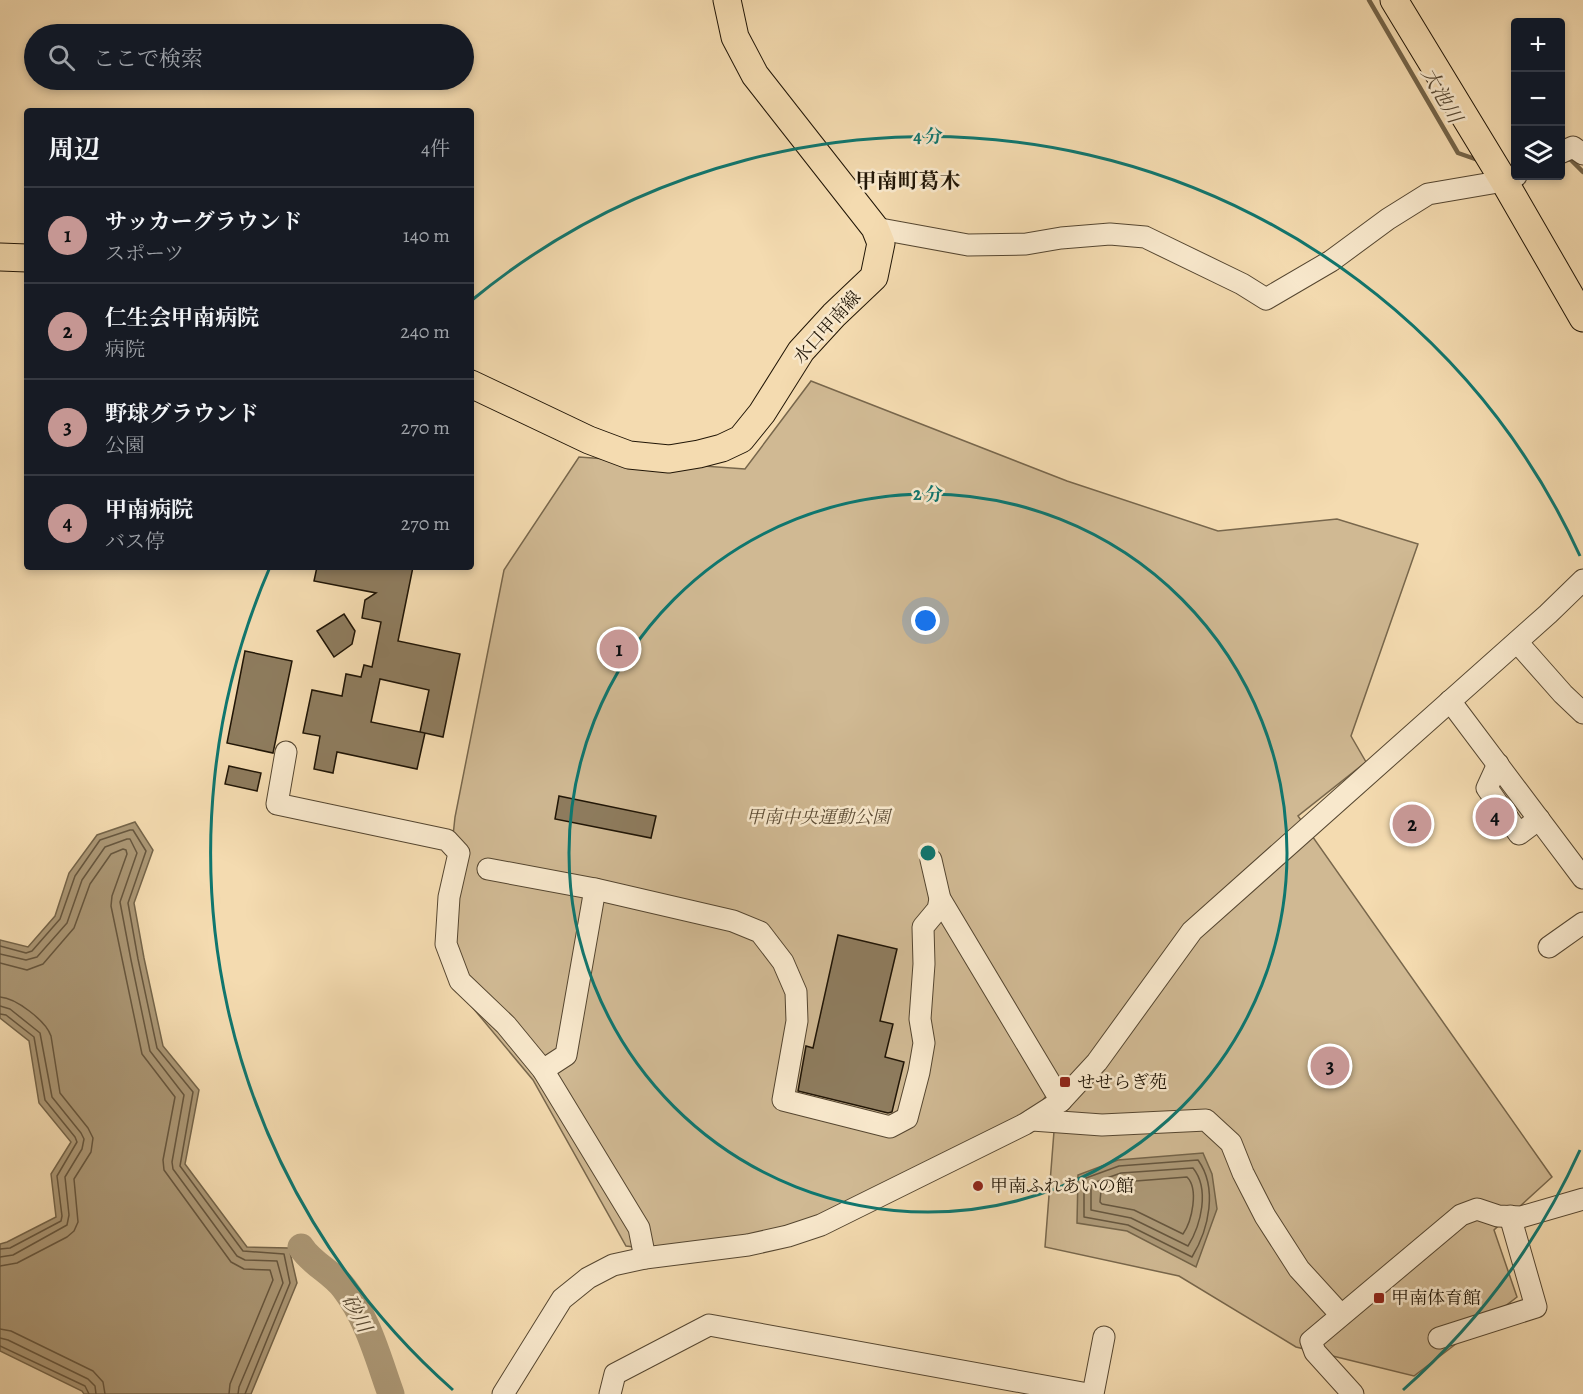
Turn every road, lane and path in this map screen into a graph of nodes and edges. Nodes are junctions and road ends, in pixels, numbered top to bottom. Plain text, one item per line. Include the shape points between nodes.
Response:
1 (727, 0) edge
2 (1394, 0) edge
3 (1565, 151) edge
4 (1583, 154) edge
5 (1510, 178) edge
6 (875, 228) junction
7 (0, 257) edge
8 (24, 258) edge
9 (1583, 318) edge
10 (474, 385) edge
11 (1583, 579) edge
12 (1517, 642) junction
13 (1450, 701) junction
14 (1583, 713) edge
15 (286, 752) dead end
16 (931, 860) dead end
17 (488, 869) dead end
18 (1583, 878) edge
19 (595, 889) junction
20 (940, 900) junction
21 (1583, 923) edge
22 (1549, 947) dead end
23 (543, 1070) junction
24 (1061, 1101) junction
25 (1032, 1120) junction
26 (1583, 1199) edge
27 (1510, 1216) junction
28 (645, 1258) junction
29 (1341, 1315) junction
30 (1104, 1336) dead end
31 (1439, 1338) dead end
32 (503, 1394) edge
33 (610, 1394) edge
34 (1088, 1394) edge
35 (1093, 1394) edge
36 (1353, 1394) edge

1 - 6 main road via 735,37 755,75
2 - 5 main road
3 - 4 street via 1573,147
5 - 6 street via 1428,194 1331,261 1266,299 1145,237 1110,234 1026,244 968,245
5 - 9 main road
6 - 10 main road, 水口甲南線 via 881,243 874,277 801,351 741,439 722,448 669,459 629,455
7 - 8 main road
11 - 12 street
12 - 13 street
12 - 14 street
13 - 18 street
13 - 24 street via 1192,931 1097,1062
15 - 23 street via 277,804 447,840 459,854 449,897 446,944 460,981 506,1025
16 - 20 street
17 - 19 street
19 - 20 street via 733,921 760,932 783,962 796,992 797,1022 783,1100 890,1127 907,1118 919,1072 924,1043 920,1019 923,927 938,909
19 - 23 street via 566,1055
20 - 24 street
21 - 22 street
23 - 28 street via 639,1228
24 - 25 street
25 - 28 street via 821,1225 748,1245
25 - 29 street via 1102,1125 1206,1120 1231,1143 1264,1216 1299,1269
26 - 27 street via 1521,1217
27 - 29 street via 1477,1209 1461,1215
27 - 31 street via 1536,1307
28 - 32 street via 613,1265 588,1278 562,1299
29 - 36 street via 1311,1341 1315,1352
30 - 35 street
33 - 34 street via 615,1374 709,1326

